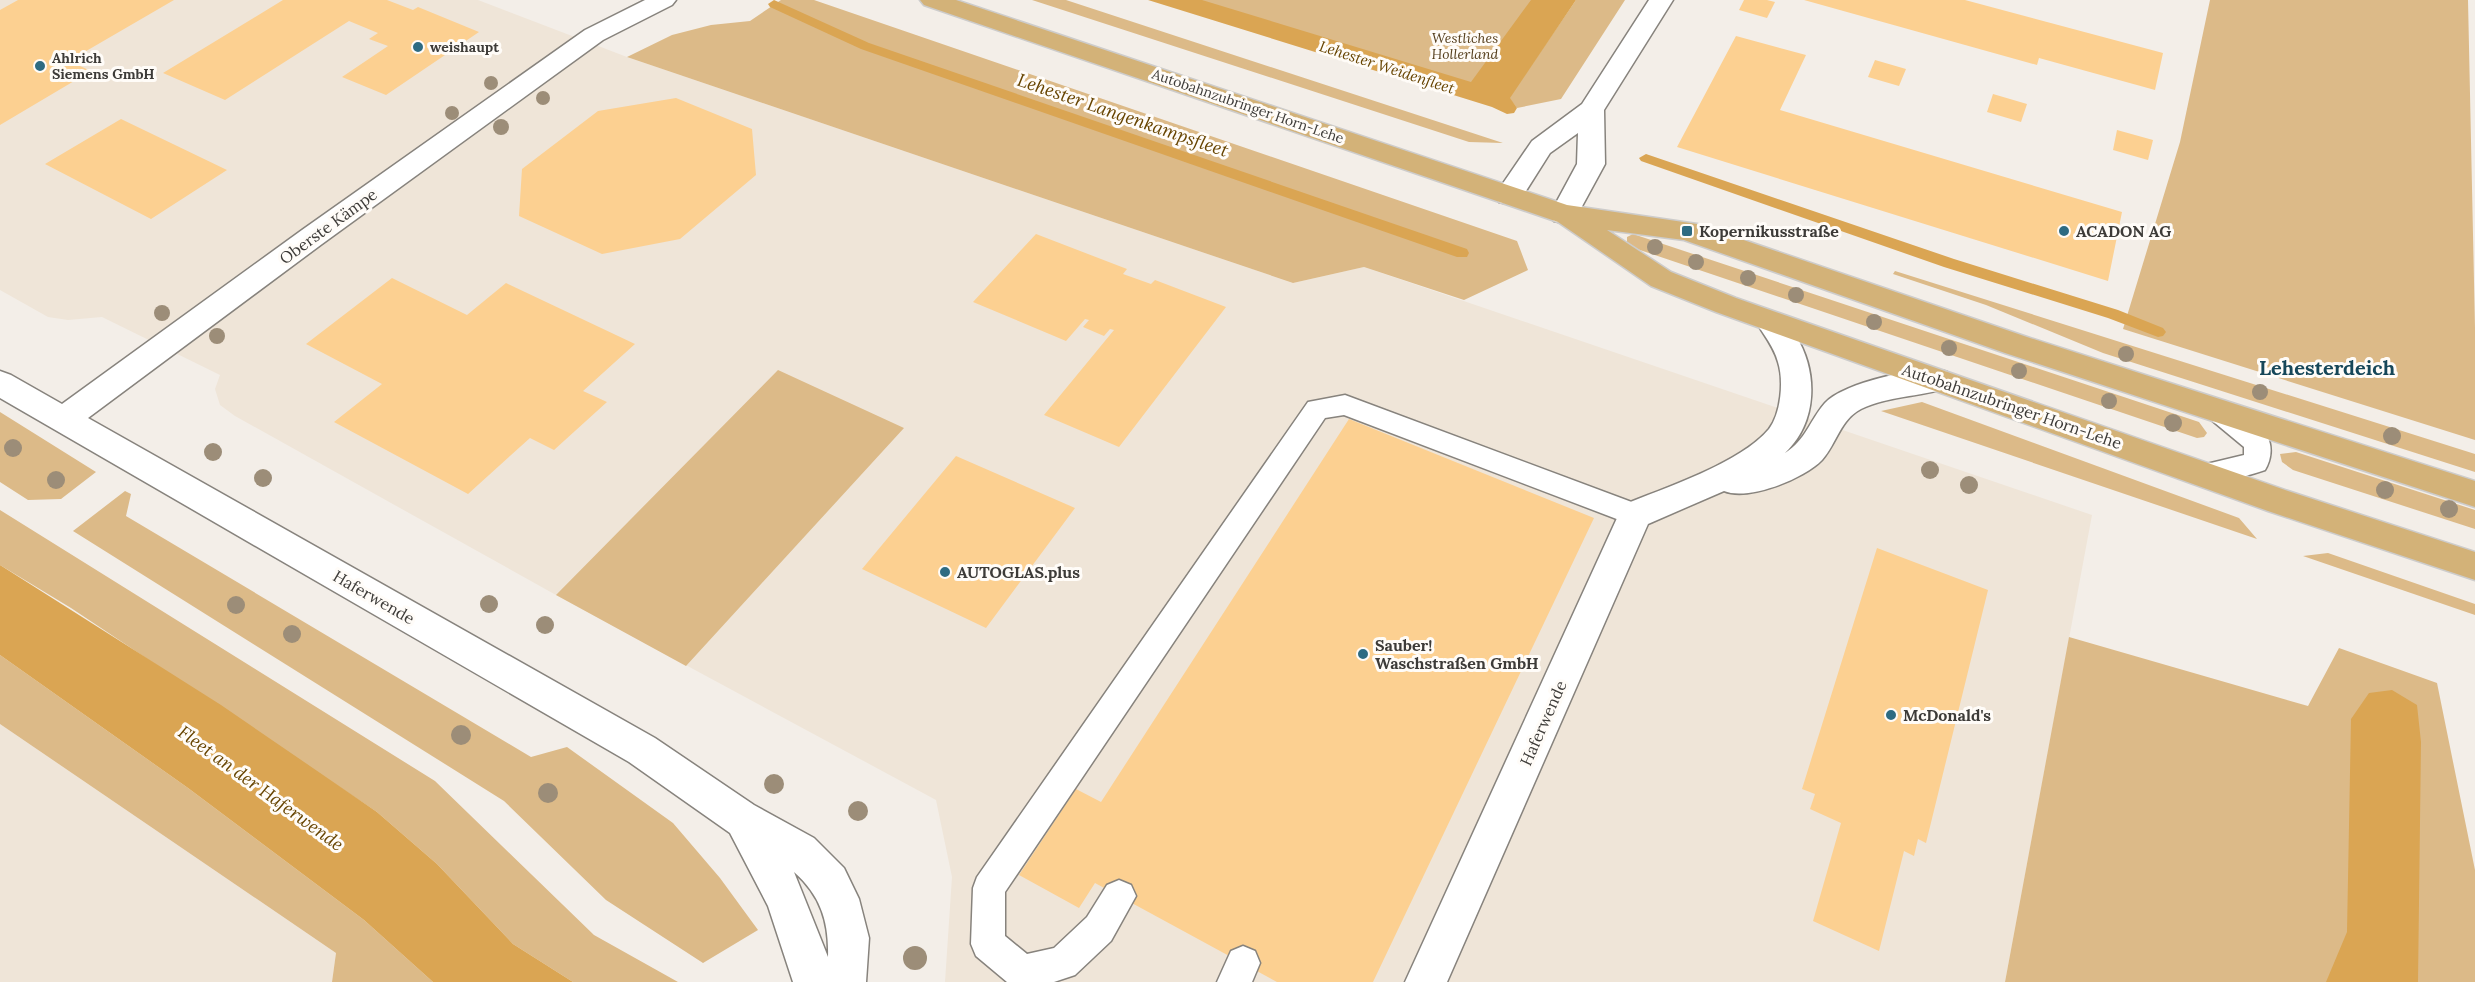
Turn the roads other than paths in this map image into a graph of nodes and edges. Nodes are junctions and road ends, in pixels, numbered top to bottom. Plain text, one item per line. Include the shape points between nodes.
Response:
1 (620, 0) edge
2 (664, 0) edge
3 (932, 0) edge
4 (1660, 0) edge
5 (594, 35) junction
6 (1591, 110) junction
7 (1509, 195) junction
8 (1564, 214) junction
9 (1771, 322) junction
10 (1936, 380) junction
11 (0, 383) edge
12 (2218, 411) junction
13 (63, 420) junction
14 (2203, 474) junction
15 (1687, 492) junction
16 (2475, 494) edge
17 (1635, 516) junction
18 (2475, 566) edge
19 (743, 819) junction
20 (1119, 896) dead end
21 (1021, 977) edge
22 (814, 982) edge
23 (845, 982) edge
24 (1426, 982) edge

1 - 5 street, Oberste Kämpe
2 - 5 street, Oberste Kämpe
3 - 7 main road, Autobahnzubringer Horn-Lehe
4 - 6 street
5 - 13 street, Oberste Kämpe
6 - 7 street via 1541,147
6 - 8 street via 1591,164
7 - 8 main road, Autobahnzubringer Horn-Lehe
8 - 9 main road, Autobahnzubringer Horn-Lehe via 1661,279
8 - 12 main road, Autobahnzubringer Horn-Lehe via 1687,231
9 - 10 main road, Autobahnzubringer Horn-Lehe
9 - 15 street via 1787,344 1798,380 1787,427 1769,449
10 - 14 main road, Autobahnzubringer Horn-Lehe
10 - 15 street via 1850,402 1837,410 1814,449 1780,470
11 - 13 street, Haferwende
12 - 14 lane via 2258,443 2256,463
12 - 16 main road, Autobahnzubringer Horn-Lehe
13 - 19 street, Haferwende via 642,750
14 - 18 main road, Autobahnzubringer Horn-Lehe
15 - 17 street
17 - 21 lane via 1345,405 1317,409 989,888 988,944
17 - 24 street, Haferwende
19 - 22 street, Haferwende via 767,856 791,907
19 - 23 street, Haferwende via 815,863 837,890 848,920 850,960
20 - 21 lane via 1099,929 1063,963

